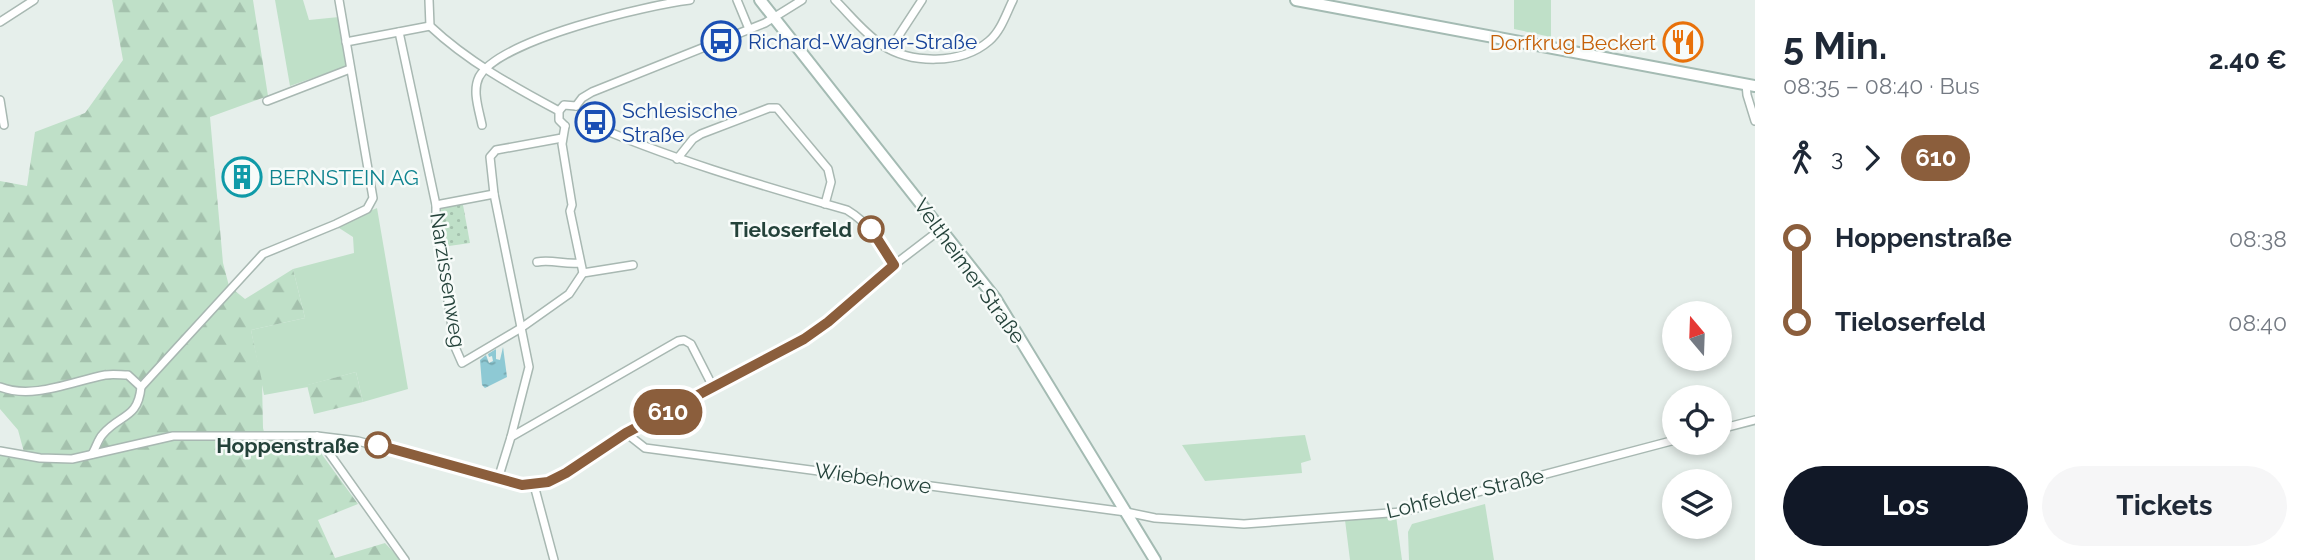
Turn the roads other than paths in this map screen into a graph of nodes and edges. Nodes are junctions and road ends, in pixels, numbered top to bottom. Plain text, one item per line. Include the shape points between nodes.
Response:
1 (34, 0) edge
2 (339, 0) edge
3 (429, 0) edge
4 (676, 0) edge
5 (691, 0) edge
6 (737, 0) edge
7 (760, 0) edge
8 (802, 0) edge
9 (835, 0) edge
10 (922, 0) edge
11 (1013, 0) edge
12 (1296, 0) edge
13 (774, 18) junction
14 (0, 22) edge
15 (430, 26) junction
16 (749, 29) junction
17 (399, 32) junction
18 (346, 42) junction
19 (890, 49) junction
20 (486, 68) junction
21 (350, 69) junction
22 (1751, 85) edge
23 (0, 100) edge
24 (267, 101) dead end
25 (576, 106) junction
26 (559, 111) junction
27 (580, 120) junction
28 (1755, 121) edge
29 (5, 125) dead end
30 (482, 125) dead end
31 (565, 126) junction
32 (562, 138) junction
33 (677, 159) junction
34 (494, 194) junction
35 (825, 204) junction
36 (436, 205) junction
37 (942, 229) junction
38 (537, 262) dead end
39 (580, 263) junction
40 (634, 265) dead end
41 (894, 265) junction
42 (583, 273) junction
43 (521, 328) junction
44 (0, 387) edge
45 (141, 387) junction
46 (713, 387) junction
47 (1755, 420) edge
48 (1732, 426) edge
49 (626, 433) junction
50 (317, 436) junction
51 (510, 437) junction
52 (1662, 443) edge
53 (0, 451) edge
54 (92, 454) junction
55 (498, 479) junction
56 (534, 485) junction
57 (1126, 512) junction
58 (405, 560) edge
59 (554, 560) edge
60 (1154, 560) edge

1 - 14 street
2 - 18 street
3 - 15 street
4 - 5 street
4 - 20 street via 559,33
6 - 16 street
7 - 13 main road, Veltheimer Straße
8 - 13 street
9 - 19 street
10 - 19 street
11 - 19 street via 999,30 977,50 929,59
12 - 22 main road
13 - 16 street
13 - 37 main road, Veltheimer Straße
15 - 17 street
15 - 20 street
16 - 25 street via 592,92
17 - 18 street
17 - 36 street, Narzissenweg
18 - 21 street
20 - 26 street
20 - 30 street via 475,88
21 - 24 street
21 - 45 street via 373,198 367,209 263,254
22 - 28 street via 1746,95
23 - 29 street
25 - 26 street via 564,105
25 - 27 street
26 - 31 street
27 - 31 street via 573,127
27 - 33 street
31 - 32 street
32 - 34 street via 491,154
32 - 39 street
33 - 35 street
33 - 35 street via 701,134 778,108 828,169 831,182
34 - 36 street
34 - 43 street
35 - 41 street via 860,217
36 - 43 street, Narzissenweg via 455,347 462,363
37 - 41 street
37 - 57 main road, Veltheimer Straße via 995,298
38 - 39 street
39 - 42 street
40 - 42 street
41 - 46 street via 817,331
42 - 43 street via 569,294
43 - 51 street via 529,368
44 - 45 street via 21,392 107,374 128,375
45 - 54 street via 140,400 131,413 103,434
46 - 49 street
46 - 51 street via 691,344 678,341
47 - 48 street
49 - 56 street via 566,473
49 - 57 street, Wiebehowe via 645,448
50 - 54 street via 173,436
50 - 55 street via 378,445
50 - 58 street
51 - 55 street
52 - 57 street, Lohfelder Straße via 1402,512 1244,524
53 - 54 street via 54,460
55 - 56 street
56 - 59 street
57 - 60 main road, Veltheimer Straße

